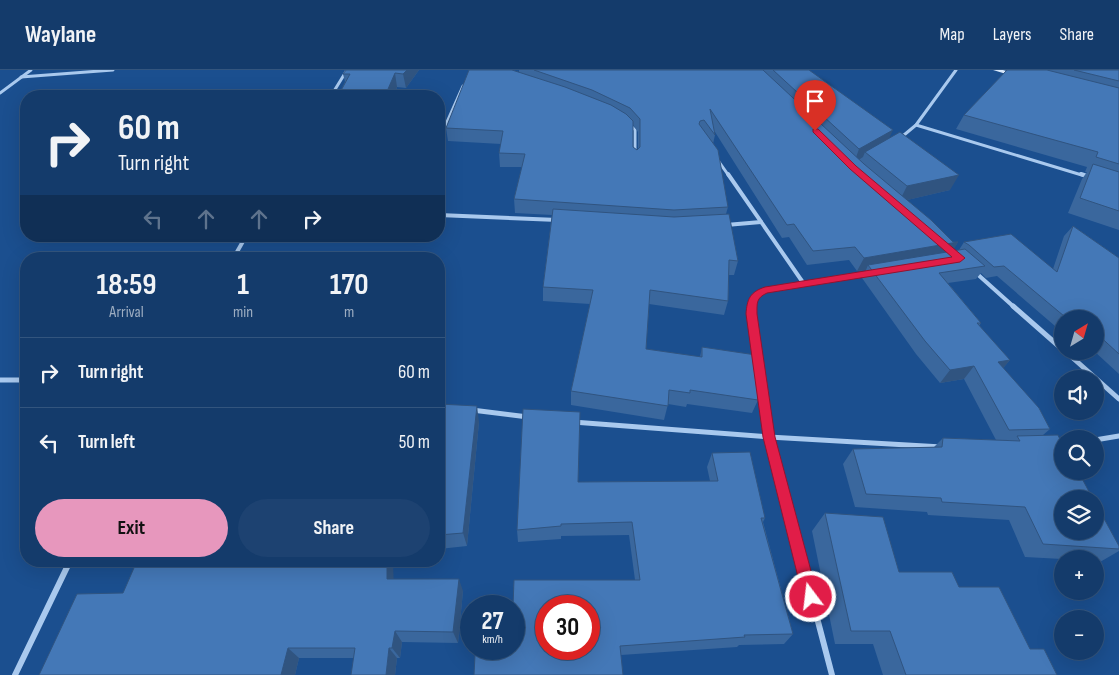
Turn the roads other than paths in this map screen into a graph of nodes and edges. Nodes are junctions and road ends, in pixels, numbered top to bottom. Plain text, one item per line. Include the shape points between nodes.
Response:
1 (31, 70) edge
2 (113, 70) edge
3 (347, 70) edge
4 (956, 70) edge
5 (996, 70) edge
6 (21, 77) junction
7 (1025, 77) edge
8 (466, 79) edge
9 (335, 90) edge
10 (0, 92) edge
11 (622, 119) edge
12 (916, 125) junction
13 (445, 126) edge
14 (897, 141) edge
15 (711, 151) edge
16 (635, 160) edge
17 (1091, 177) edge
18 (445, 215) edge
19 (567, 220) edge
20 (761, 222) junction
21 (724, 226) edge
22 (967, 265) edge
23 (872, 273) edge
24 (804, 284) junction
25 (1054, 341) edge
26 (1075, 360) edge
27 (0, 380) edge
28 (20, 380) edge
29 (1119, 399) edge
30 (468, 410) edge
31 (538, 418) edge
32 (567, 421) edge
33 (1119, 436) edge
34 (769, 437) junction
35 (1104, 438) edge
36 (945, 447) edge
37 (67, 567) edge
38 (15, 675) edge
39 (832, 675) edge

1 - 6 street
2 - 6 street
3 - 9 street
4 - 12 street
5 - 7 street
6 - 10 street
8 - 13 street
11 - 16 street via 635,130
12 - 14 street
12 - 17 street
15 - 20 street
18 - 19 street
20 - 21 street
20 - 24 street
22 - 25 street
23 - 24 street
24 - 34 street via 765,290 756,294 752,302
26 - 29 street
27 - 28 street
30 - 31 street
32 - 34 street
33 - 35 street
34 - 36 street
34 - 39 street
37 - 38 street

